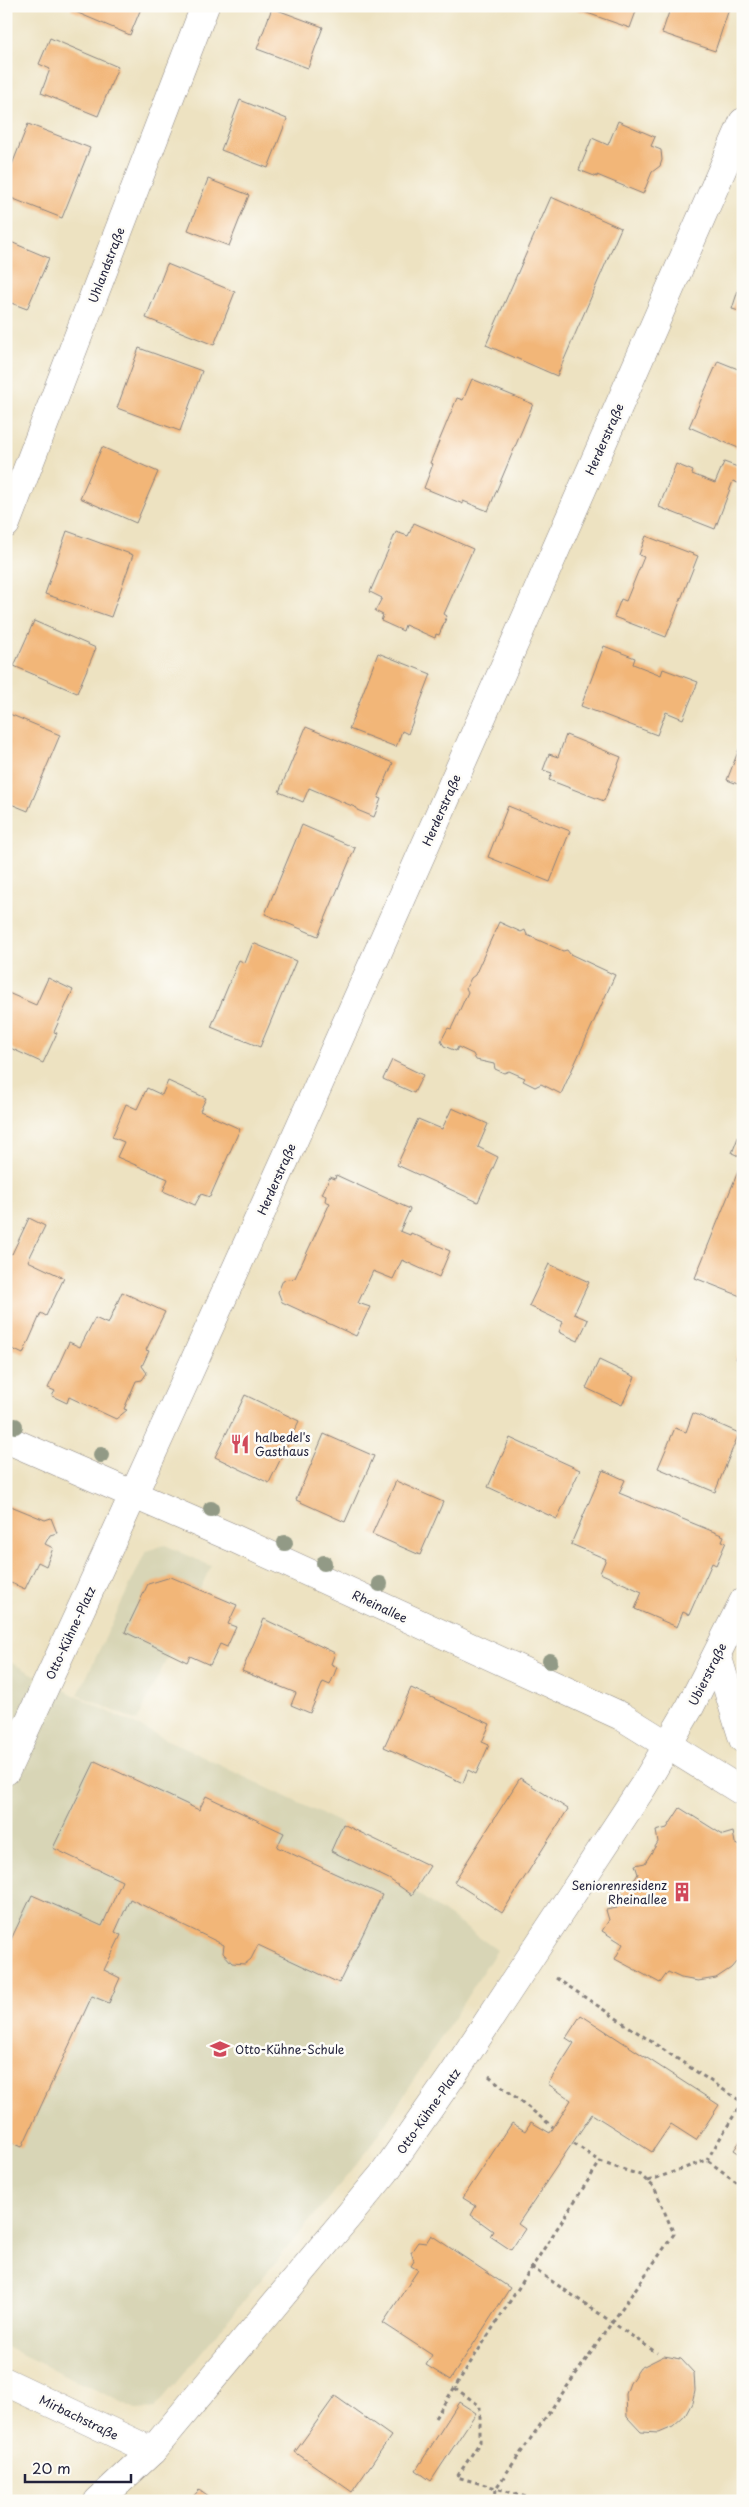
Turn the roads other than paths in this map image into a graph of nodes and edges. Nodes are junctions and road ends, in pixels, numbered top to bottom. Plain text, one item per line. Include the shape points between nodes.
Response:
1 (205, 6) edge
2 (743, 122) edge
3 (6, 524) edge
4 (6, 1439) edge
5 (134, 1495) junction
6 (743, 1602) edge
7 (717, 1655) junction
8 (743, 1739) edge
9 (668, 1745) junction
10 (6, 1771) edge
11 (743, 1792) edge
12 (6, 2382) edge
13 (152, 2451) junction
14 (98, 2501) edge

1 - 3 street, Uhlandstraße
2 - 5 street, Herderstraße via 498,682
4 - 5 street, Rheinallee
5 - 9 street, Rheinallee via 621,1716
5 - 10 street, Otto-Kühne-Platz
6 - 7 street, Ubierstraße
7 - 8 street
7 - 9 street, Ubierstraße
9 - 11 street, Rheinallee
9 - 13 street, Otto-Kühne-Platz via 465,2057 386,2172
12 - 13 street, Mirbachstraße
13 - 14 street

